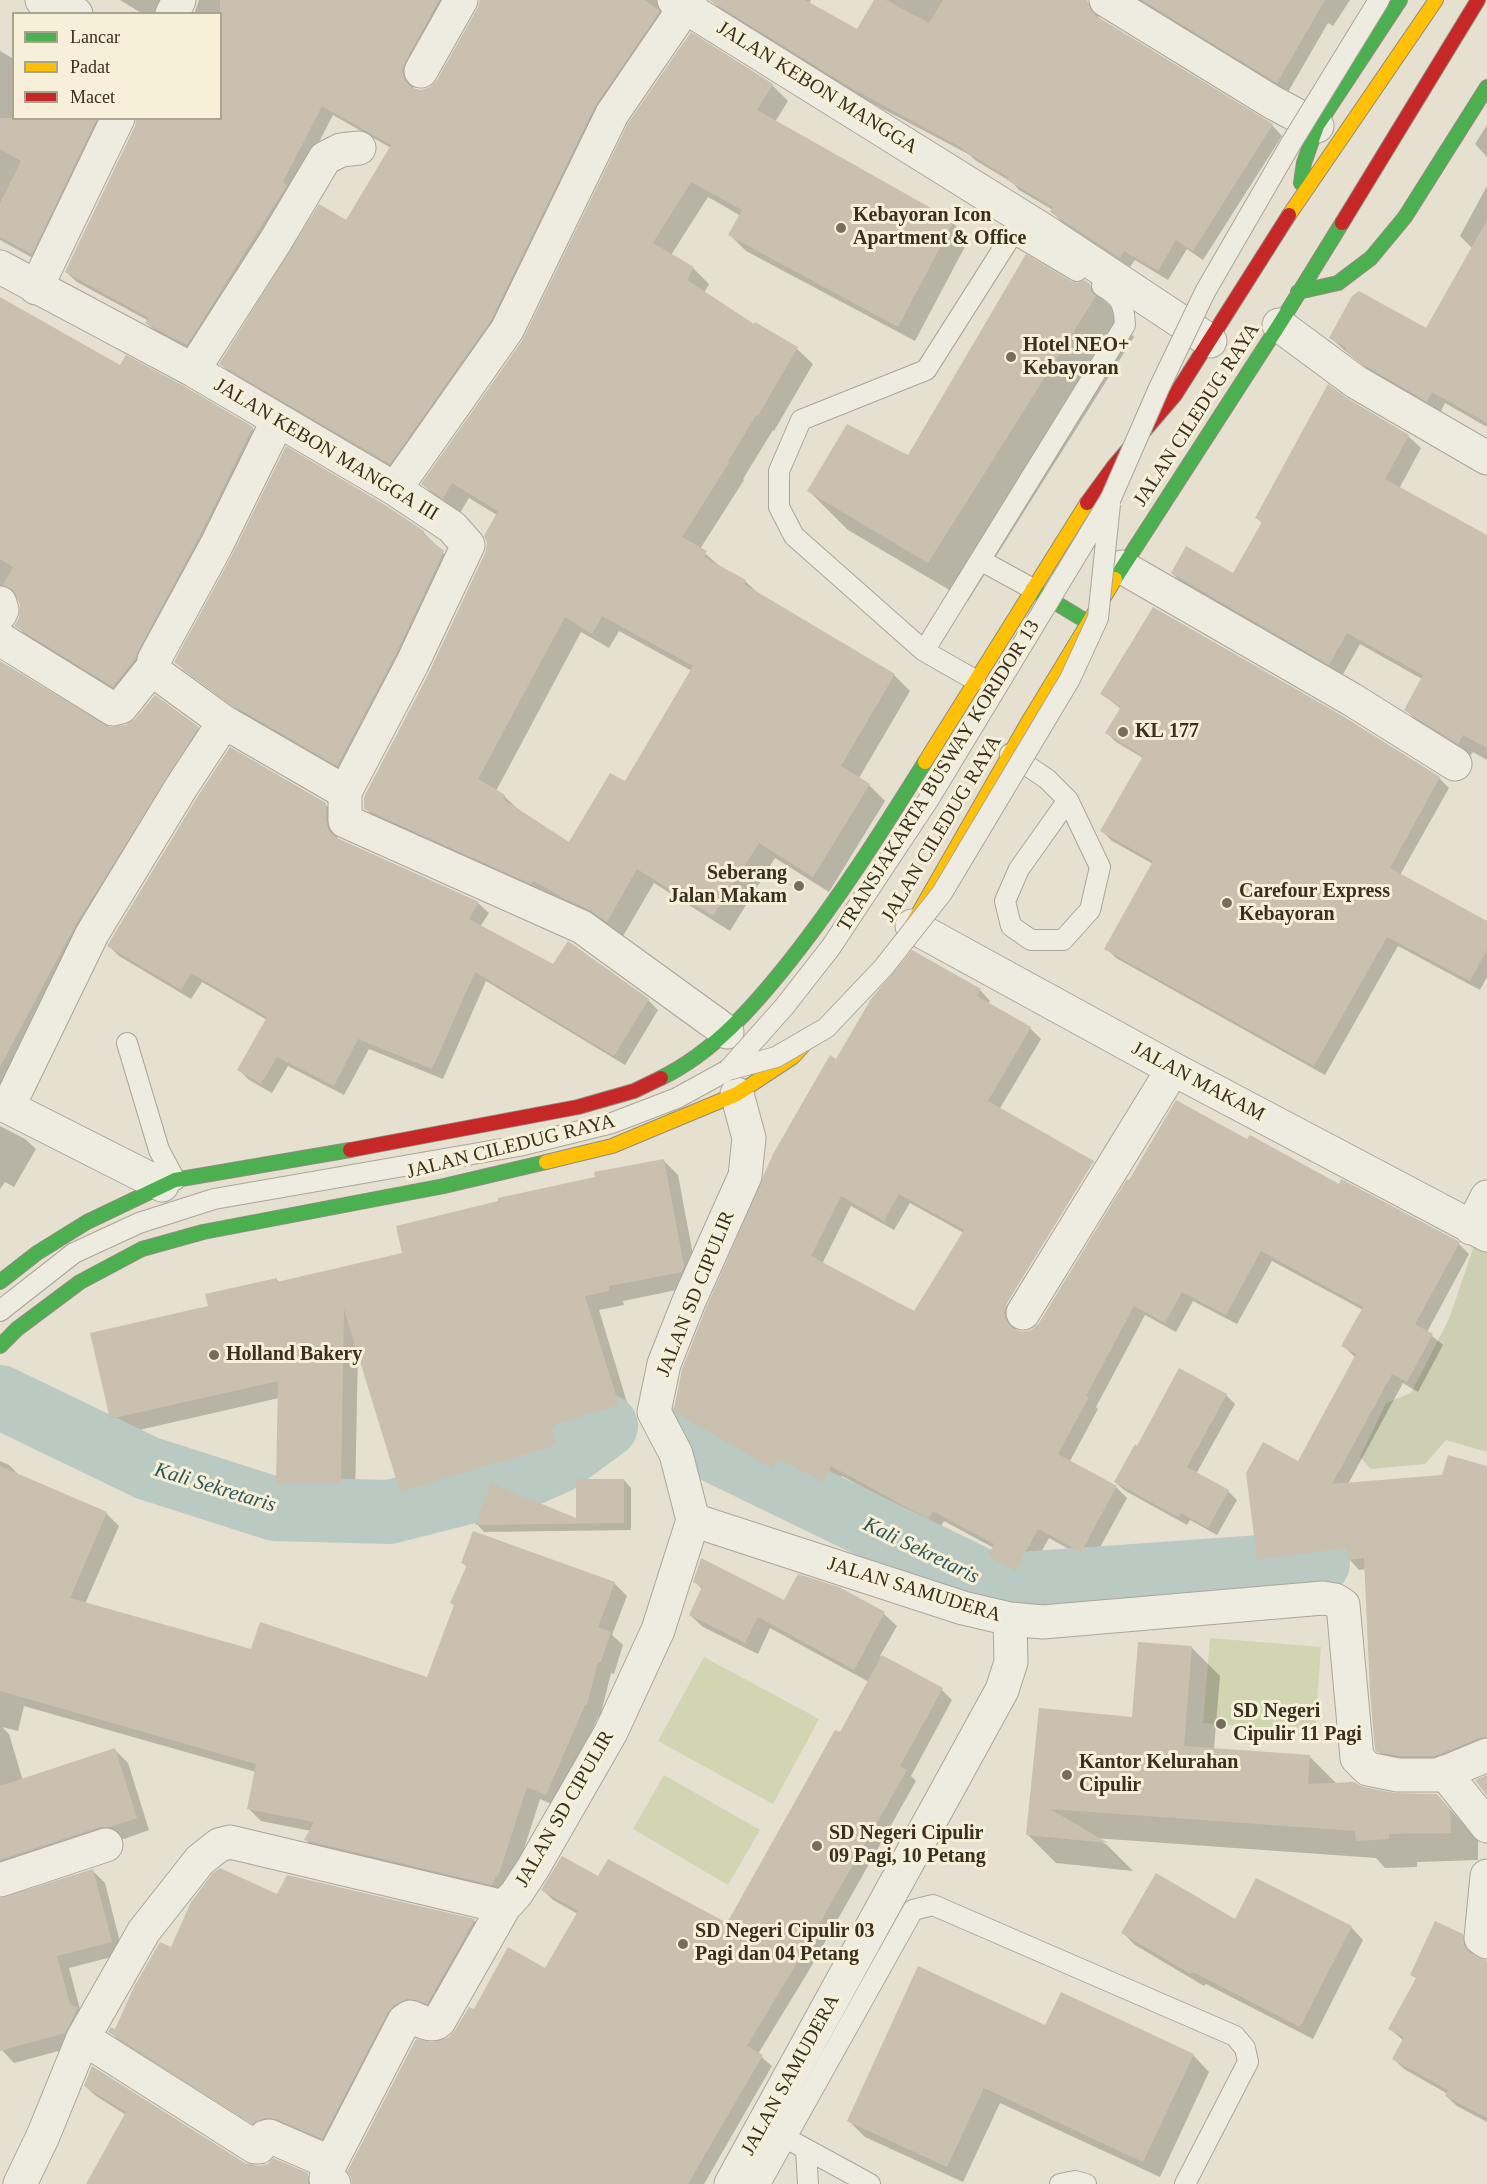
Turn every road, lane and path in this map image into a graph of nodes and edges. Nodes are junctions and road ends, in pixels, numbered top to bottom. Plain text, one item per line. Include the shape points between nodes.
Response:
1 (42, 0) edge
2 (461, 0) edge
3 (1106, 0) edge
4 (1379, 0) edge
5 (1400, 0) edge
6 (1436, 0) edge
7 (1478, 0) edge
8 (684, 2) edge
9 (72, 12) edge
10 (421, 71) dead end
11 (1487, 87) edge
12 (117, 120) edge
13 (1317, 126) junction
14 (359, 148) dead end
15 (1299, 200) junction
16 (0, 267) edge
17 (36, 288) junction
18 (1298, 292) junction
19 (1280, 325) junction
20 (1210, 341) junction
21 (194, 370) junction
22 (278, 420) junction
23 (1487, 458) edge
24 (395, 489) junction
25 (1111, 498) junction
26 (980, 560) junction
27 (1122, 567) junction
28 (1032, 589) junction
29 (0, 603) edge
30 (0, 614) edge
31 (1089, 623) junction
32 (0, 639) edge
33 (924, 651) junction
34 (153, 667) junction
35 (975, 680) junction
36 (224, 722) junction
37 (1010, 754) junction
38 (1455, 764) dead end
39 (345, 792) junction
40 (1068, 800) junction
41 (912, 926) junction
42 (727, 1032) junction
43 (127, 1043) dead end
44 (1173, 1069) junction
45 (732, 1082) junction
46 (4, 1105) edge
47 (169, 1183) junction
48 (1487, 1197) edge
49 (1479, 1231) edge
50 (0, 1282) edge
51 (0, 1311) edge
52 (1023, 1313) dead end
53 (0, 1346) edge
54 (693, 1520) junction
55 (1010, 1619) junction
56 (1487, 1755) edge
57 (1444, 1772) junction
58 (1487, 1826) edge
59 (106, 1845) dead end
60 (1487, 1876) edge
61 (0, 1880) edge
62 (504, 1907) junction
63 (1487, 1942) edge
64 (83, 2038) junction
65 (784, 2137) junction
66 (806, 2149) junction
67 (332, 2173) edge
68 (20, 2184) edge
69 (731, 2184) edge
70 (760, 2184) edge
71 (808, 2184) edge
72 (870, 2184) edge
73 (1060, 2184) edge
74 (1086, 2184) edge
75 (1185, 2184) edge

1 - 9 street
2 - 10 street
3 - 13 street
4 - 25 lane, TRANSJAKARTA BUSWAY KORIDOR 13, bridge via 1205,292
5 - 13 main road
6 - 15 main road, JALAN CILEDUG RAYA
7 - 18 main road, JALAN CILEDUG RAYA
8 - 20 street, JALAN KEBON MANGGA
8 - 24 street, JALAN KEBON MANGGA via 612,114 507,330
11 - 18 main road via 1404,217 1371,258 1338,284
12 - 17 street
13 - 15 main road via 1304,163
14 - 21 street via 341,150 325,158
15 - 20 main road, JALAN CILEDUG RAYA
16 - 17 street, JALAN KEBON MANGGA III
17 - 21 street, JALAN KEBON MANGGA III
18 - 19 main road, JALAN CILEDUG RAYA
19 - 23 street via 1356,382
19 - 27 main road, JALAN CILEDUG RAYA
20 - 28 main road, JALAN CILEDUG RAYA via 1175,395 1092,495
21 - 22 street, JALAN KEBON MANGGA III
22 - 24 street, JALAN KEBON MANGGA III
22 - 34 street via 216,546 153,660
24 - 39 street, JALAN KEBON MANGGA III via 452,527 468,545
25 - 45 lane, TRANSJAKARTA BUSWAY KORIDOR 13, bridge via 929,799 831,947
25 - 45 lane, TRANSJAKARTA BUSWAY KORIDOR 13, bridge via 1098,618 1070,679 942,893 883,968 826,1028
26 - 28 lane
26 - 33 lane
26 - 33 lane via 1125,325 1125,307 1115,293 1013,233 926,370 801,420 779,471 779,507 794,536
27 - 31 main road, JALAN CILEDUG RAYA
27 - 38 street
28 - 31 main road
28 - 35 main road, JALAN CILEDUG RAYA
29 - 30 street
31 - 37 main road, JALAN CILEDUG RAYA
32 - 34 street via 113,709 121,707
33 - 35 lane
34 - 36 street
35 - 42 main road, JALAN CILEDUG RAYA via 822,921 753,1007
36 - 39 street
36 - 46 street via 92,934
37 - 40 lane via 1047,779
37 - 41 main road, JALAN CILEDUG RAYA
39 - 42 street, JALAN KEBON MANGGA III via 345,821 582,927
40 - 40 lane via 1100,867 1090,910 1063,940 1031,940 1011,926 1005,901 1019,869
41 - 44 street, JALAN MAKAM
41 - 45 main road, JALAN CILEDUG RAYA via 793,1057
42 - 47 main road, JALAN CILEDUG RAYA via 681,1068 634,1091 578,1107
43 - 47 lane
44 - 49 street, JALAN MAKAM
44 - 52 street
45 - 51 lane, TRANSJAKARTA BUSWAY KORIDOR 13 via 612,1123 519,1146 214,1199 139,1223 74,1253
45 - 53 main road, JALAN CILEDUG RAYA via 612,1146 444,1186 203,1232 141,1249 80,1282
45 - 54 street, JALAN SD CIPULIR via 749,1138 745,1176 664,1364 654,1412 676,1454
46 - 47 street
47 - 50 main road, JALAN CILEDUG RAYA via 87,1222
48 - 49 street
54 - 55 street, JALAN SAMUDERA via 963,1608
54 - 62 street, JALAN SD CIPULIR via 658,1630 611,1732 533,1868
55 - 57 street via 1043,1622 1335,1600 1343,1605 1357,1758 1368,1769 1398,1775
55 - 69 street, JALAN SAMUDERA via 1011,1662 1002,1690
56 - 57 street
57 - 58 street
59 - 61 street
60 - 63 street via 1481,1938
62 - 64 street, JALAN SD CIPULIR via 230,1842 219,1845 200,1860 144,1932
62 - 67 street via 440,2021 435,2025 410,2017 404,2021
64 - 67 street via 255,2147 269,2136
64 - 68 street, JALAN SD CIPULIR
65 - 66 lane
65 - 70 lane
65 - 75 lane via 913,1910 933,1905 1235,2036 1245,2048 1248,2062
66 - 71 lane
66 - 72 lane
73 - 74 lane

